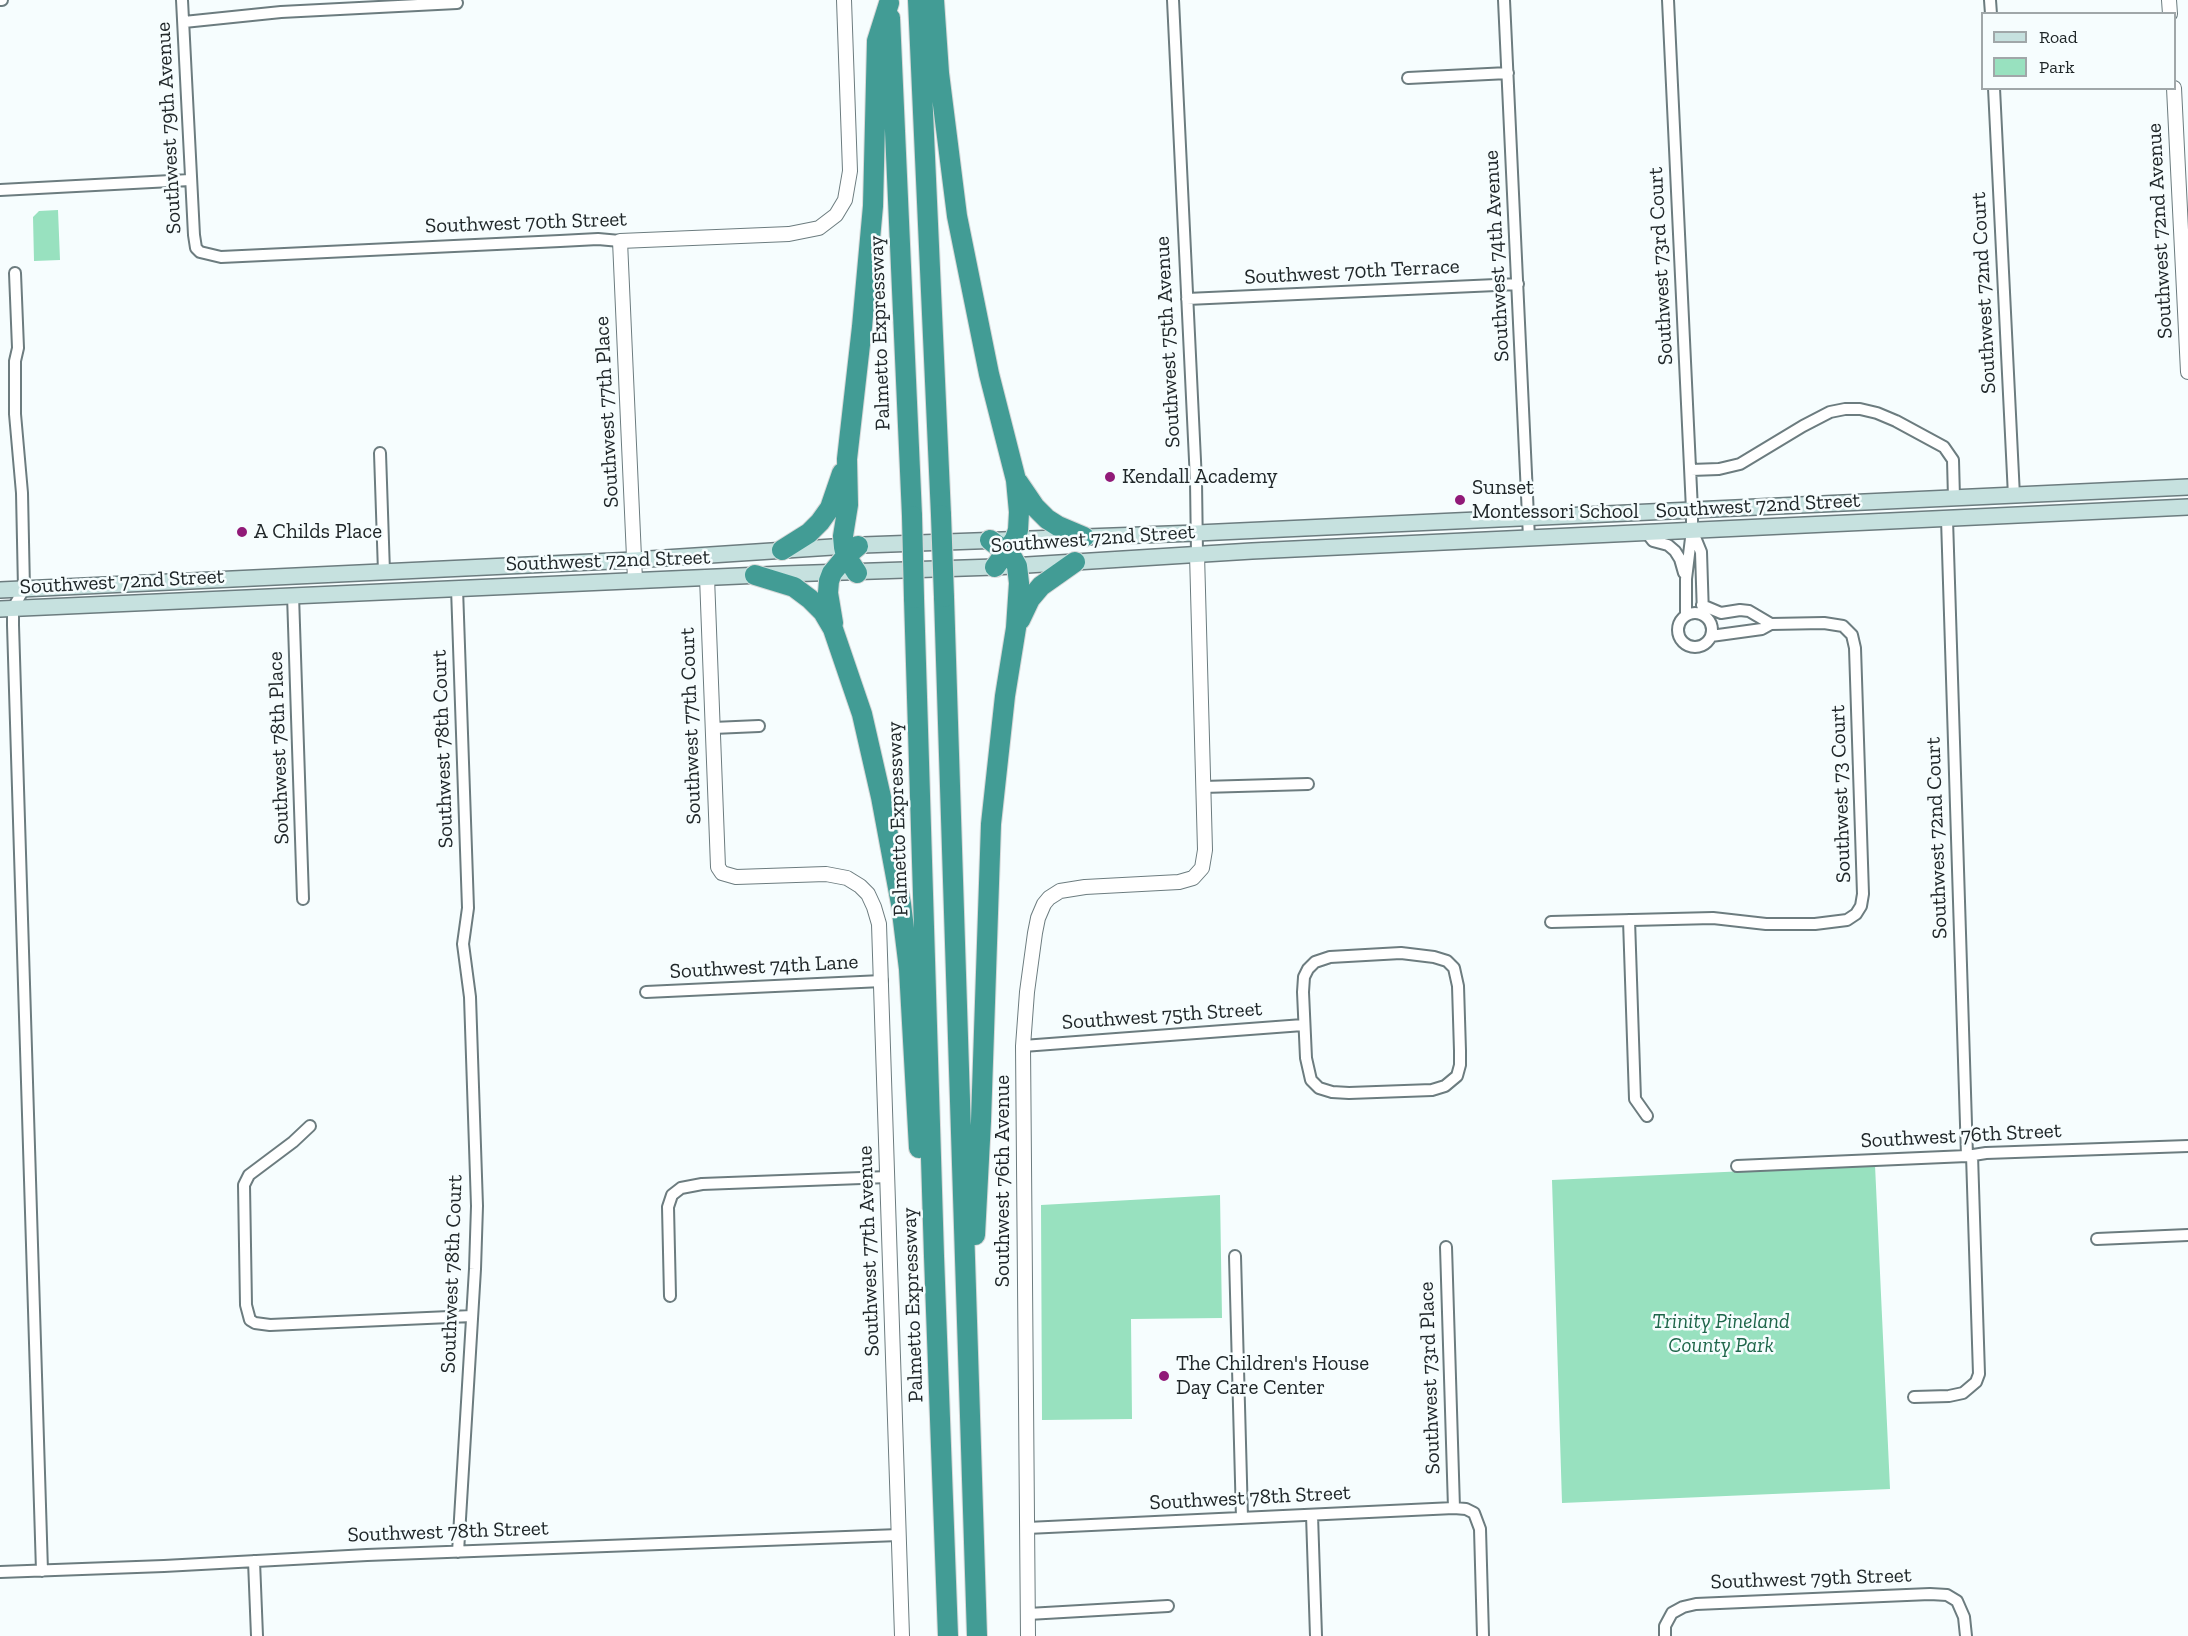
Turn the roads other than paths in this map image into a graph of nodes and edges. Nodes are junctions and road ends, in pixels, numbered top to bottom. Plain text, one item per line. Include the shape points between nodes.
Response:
1 (182, 0) edge
2 (844, 0) edge
3 (918, 0) edge
4 (934, 0) edge
5 (1173, 0) edge
6 (1504, 0) edge
7 (1668, 0) edge
8 (889, 2) edge
9 (457, 3) dead end
10 (184, 22) junction
11 (1508, 73) junction
12 (1408, 78) dead end
13 (1994, 90) edge
14 (2174, 90) edge
15 (190, 180) junction
16 (0, 190) edge
17 (620, 241) junction
18 (201, 252) joint
19 (15, 273) dead end
20 (1518, 284) junction
21 (1187, 299) junction
22 (2188, 372) edge
23 (380, 453) dead end
24 (847, 459) junction
25 (1691, 470) junction
26 (1016, 480) junction
27 (2188, 487) edge
28 (2014, 496) junction
29 (1954, 498) junction
30 (2188, 507) edge
31 (1692, 510) junction
32 (1529, 518) junction
33 (1927, 519) junction
34 (1947, 519) junction
35 (1382, 525) junction
36 (1692, 530) junction
37 (1646, 532) junction
38 (1197, 534) junction
39 (1084, 537) junction
40 (1529, 538) junction
41 (1383, 545) junction
42 (1007, 549) junction
43 (782, 550) junction
44 (850, 550) junction
45 (1197, 554) junction
46 (707, 555) junction
47 (634, 560) junction
48 (1075, 562) junction
49 (995, 567) joint
50 (457, 568) junction
51 (384, 572) junction
52 (832, 573) junction
53 (857, 573) junction
54 (755, 575) junction
55 (707, 578) junction
56 (1686, 579) junction
57 (635, 580) junction
58 (24, 588) junction
59 (457, 588) junction
60 (0, 590) edge
61 (293, 595) junction
62 (6, 609) edge
63 (1702, 610) junction
64 (1750, 612) junction
65 (1686, 615) junction
66 (1771, 624) junction
67 (833, 628) junction
68 (1016, 628) junction
69 (1751, 630) junction
70 (1711, 636) junction
71 (759, 726) dead end
72 (712, 728) junction
73 (1308, 784) dead end
74 (1203, 787) junction
75 (1204, 862) joint
76 (847, 878) joint
77 (303, 899) dead end
78 (1629, 920) junction
79 (1551, 922) dead end
80 (882, 981) junction
81 (646, 992) dead end
82 (1303, 1025) junction
83 (1023, 1046) junction
84 (1647, 1116) dead end
85 (310, 1126) dead end
86 (2188, 1146) edge
87 (1969, 1156) junction
88 (1737, 1166) dead end
89 (888, 1177) junction
90 (2188, 1235) edge
91 (2097, 1239) dead end
92 (1446, 1247) dead end
93 (964, 1250) junction
94 (934, 1256) junction
95 (1235, 1256) dead end
96 (670, 1296) dead end
97 (472, 1316) junction
98 (1914, 1397) dead end
99 (1454, 1508) junction
100 (1312, 1515) junction
101 (1242, 1518) junction
102 (1027, 1528) junction
103 (898, 1535) junction
104 (458, 1552) junction
105 (254, 1561) junction
106 (42, 1571) junction
107 (0, 1572) edge
108 (1168, 1606) dead end
109 (1028, 1614) junction
110 (257, 1636) edge
111 (902, 1636) edge
112 (948, 1636) edge
113 (977, 1636) edge
114 (1028, 1636) edge
115 (1316, 1636) edge
116 (1483, 1636) edge
117 (1665, 1636) edge
118 (1966, 1636) edge

1 - 10 street, Southwest 79th Avenue
2 - 17 street, Southwest 70th Street via 850,165 848,188 836,215 824,225 798,233
3 - 93 highway, bridge via 941,515
4 - 26 highway via 957,216
5 - 21 street, Southwest 75th Avenue
6 - 11 street, Southwest 74th Avenue
7 - 25 street, Southwest 73rd Court
8 - 24 highway via 877,41 873,206
8 - 94 highway, Palmetto Expressway, bridge via 912,516
9 - 10 street via 281,12
10 - 15 street, Southwest 79th Avenue
11 - 12 street
11 - 20 street, Southwest 74th Avenue
13 - 28 street, Southwest 72nd Court
14 - 22 street, Southwest 72nd Avenue
15 - 16 street
15 - 18 street, Southwest 79th Avenue via 195,244
17 - 18 street, Southwest 70th Street via 221,257
17 - 47 street, Southwest 77th Place
19 - 58 street via 15,414
20 - 21 street, Southwest 70th Terrace
20 - 32 street, Southwest 74th Avenue
21 - 38 street, Southwest 75th Avenue
23 - 51 street
24 - 43 highway via 826,515 809,533
24 - 44 highway via 848,505 843,536
25 - 29 street via 1740,464 1830,412 1860,409 1896,421 1948,450 1954,464
25 - 31 street, Southwest 73rd Court
26 - 39 highway via 1047,519
26 - 42 highway via 1019,520
27 - 28 main road, Southwest 72nd Street
28 - 29 main road, Southwest 72nd Street
29 - 31 main road, Southwest 72nd Street
29 - 33 main road
30 - 34 main road, Southwest 72nd Street
31 - 32 main road, Southwest 72nd Street
31 - 36 street, Southwest 73rd Court
32 - 35 main road, Southwest 72nd Street
32 - 40 street, Southwest 74th Avenue
33 - 34 main road, Southwest 72nd Street
33 - 36 main road, Southwest 72nd Street
34 - 87 street, Southwest 72nd Court
35 - 38 main road, Southwest 72nd Street
35 - 41 main road
36 - 37 main road, Southwest 72nd Street
36 - 56 street
36 - 63 street via 1701,552
37 - 40 main road, Southwest 72nd Street
37 - 56 street via 1653,541 1675,551
38 - 39 main road, Southwest 72nd Street
38 - 45 street, Southwest 75th Avenue
39 - 42 main road, Southwest 72nd Street
40 - 41 main road, Southwest 72nd Street
41 - 45 main road, Southwest 72nd Street
42 - 44 main road, Southwest 72nd Street
42 - 48 main road, Southwest 72nd Street
42 - 49 highway
42 - 68 highway via 1018,583
43 - 44 main road, Southwest 72nd Street
43 - 46 main road, Southwest 72nd Street
44 - 52 highway
44 - 53 highway
45 - 48 main road, Southwest 72nd Street
45 - 74 street, Southwest 75th Avenue
46 - 47 main road, Southwest 72nd Street
46 - 55 main road
47 - 50 main road, Southwest 72nd Street
47 - 57 street, Southwest 77th Place
48 - 68 highway via 1035,593
49 - 53 main road, Southwest 72nd Street
50 - 51 main road, Southwest 72nd Street
50 - 59 main road
51 - 58 main road, Southwest 72nd Street
52 - 53 main road, Southwest 72nd Street
52 - 54 main road, Southwest 72nd Street
52 - 67 highway via 828,593
54 - 55 main road, Southwest 72nd Street
54 - 67 highway via 800,591 823,612
55 - 57 main road, Southwest 72nd Street
55 - 72 street, Southwest 77th Court
56 - 65 street
57 - 59 main road, Southwest 72nd Street
58 - 60 main road, Southwest 72nd Street
58 - 62 street
59 - 61 main road, Southwest 72nd Street
59 - 97 street, Southwest 78th Court via 468,908 475,975 470,997 477,1206
61 - 62 main road, Southwest 72nd Street
61 - 77 street, Southwest 78th Place
62 - 106 street
63 - 64 street
63 - 65 street
63 - 70 street via 1711,624
64 - 66 street, Southwest 73 Court
64 - 69 street
65 - 70 street via 1677,627 1684,643 1699,646
66 - 69 street, Southwest 73 Court
66 - 78 street, Southwest 73 Court via 1838,624 1847,628 1854,640 1861,906 1856,914 1839,922 1786,925 1713,918
67 - 94 highway via 862,714 897,880 909,969 922,1203
68 - 93 highway via 991,824 976,1234
69 - 70 street, Southwest 73 Court
71 - 72 street
72 - 76 street, Southwest 77th Court via 716,856 722,873 736,877 826,874
73 - 74 street
74 - 75 street, Southwest 75th Avenue
75 - 83 street, Southwest 76th Avenue via 1200,872 1189,881 1076,887 1048,898 1035,933
76 - 80 street, Southwest 77th Avenue via 864,890 876,911
78 - 79 street
78 - 84 street via 1635,1099
80 - 81 street, Southwest 74th Lane
80 - 89 street, Southwest 77th Avenue
82 - 82 street via 1310,1075 1323,1089 1349,1094 1432,1090 1445,1086 1456,1076 1460,1065 1454,968 1447,961 1426,955 1335,956 1318,960 1304,977
82 - 83 street, Southwest 75th Street
83 - 102 street, Southwest 76th Avenue
85 - 97 street via 249,1175 243,1188 246,1305 250,1320 270,1325
86 - 87 street, Southwest 76th Street
87 - 88 street, Southwest 76th Street
87 - 98 street, Southwest 72nd Court via 1980,1365 1976,1382 1968,1391
89 - 96 street via 696,1184 681,1188 672,1195 667,1212
89 - 103 street, Southwest 77th Avenue
90 - 91 street
92 - 99 street, Southwest 73rd Place
93 - 113 highway
94 - 112 highway, Palmetto Expressway
95 - 101 street
97 - 104 street, Southwest 78th Court
99 - 100 street, Southwest 78th Street
99 - 116 street, Southwest 78th Street via 1474,1513 1479,1523
100 - 101 street, Southwest 78th Street
100 - 115 street
101 - 102 street, Southwest 78th Street
102 - 109 street, Southwest 76th Avenue
103 - 104 street, Southwest 78th Street
103 - 111 street, Southwest 77th Avenue
104 - 105 street, Southwest 78th Street
105 - 106 street, Southwest 78th Street
105 - 110 street
106 - 107 street, Southwest 78th Street
108 - 109 street
109 - 114 street, Southwest 76th Avenue
117 - 118 street, Southwest 79th Street via 1672,1613 1703,1603 1942,1594 1953,1598 1963,1612

